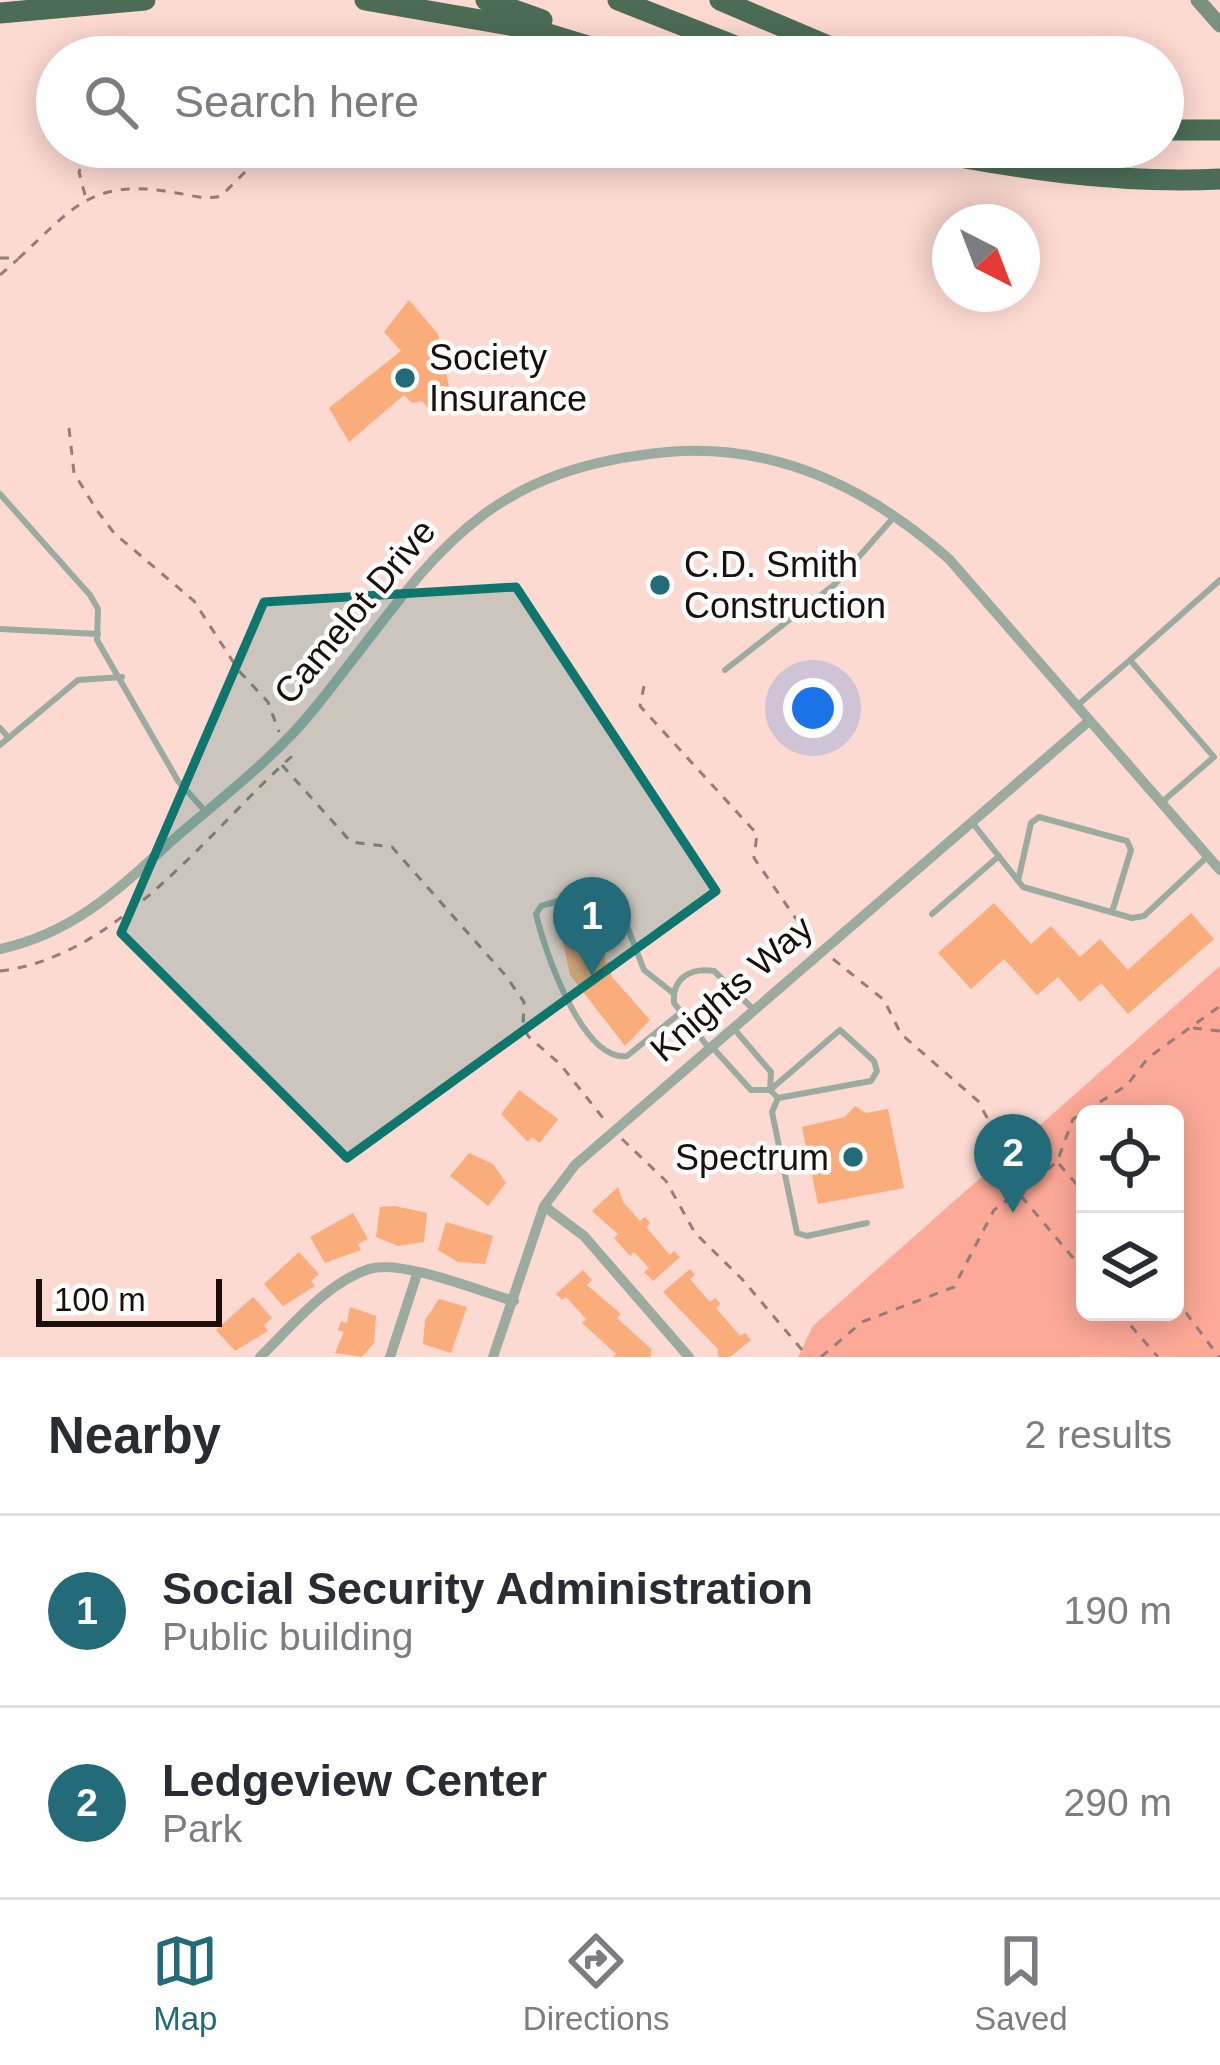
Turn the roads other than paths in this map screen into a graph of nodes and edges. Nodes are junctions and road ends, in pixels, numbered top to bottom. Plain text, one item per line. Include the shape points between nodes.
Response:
1 (145, 0) edge
2 (365, 0) edge
3 (486, 0) edge
4 (619, 0) edge
5 (720, 0) edge
6 (1198, 0) edge
7 (0, 13) edge
8 (1220, 25) edge
9 (555, 36) edge
10 (586, 36) edge
11 (710, 36) edge
12 (805, 36) edge
13 (1184, 130) edge
14 (1220, 130) edge
15 (1031, 168) edge
16 (1220, 179) edge
17 (0, 494) edge
18 (896, 515) junction
19 (1220, 580) edge
20 (0, 629) edge
21 (98, 634) junction
22 (1130, 660) junction
23 (724, 670) dead end
24 (122, 677) junction
25 (1076, 707) junction
26 (1089, 721) junction
27 (0, 728) edge
28 (8, 737) junction
29 (0, 745) edge
30 (1217, 761) edge
31 (1161, 803) junction
32 (205, 812) junction
33 (971, 821) junction
34 (1000, 856) junction
35 (1208, 856) junction
36 (1220, 870) edge
37 (1018, 880) junction
38 (1112, 912) junction
39 (932, 914) dead end
40 (0, 949) edge
41 (673, 993) junction
42 (752, 1009) junction
43 (679, 1014) junction
44 (732, 1026) junction
45 (709, 1046) junction
46 (770, 1090) junction
47 (778, 1098) junction
48 (544, 1206) junction
49 (867, 1223) dead end
50 (418, 1274) junction
51 (514, 1301) junction
52 (260, 1357) edge
53 (390, 1357) edge
54 (493, 1357) edge
55 (689, 1357) edge

1 - 7 highway
2 - 9 highway
3 - 10 highway
4 - 11 highway
5 - 12 highway
6 - 8 main road
13 - 14 highway
15 - 16 highway via 1165,182
17 - 21 lane via 90,595
18 - 23 lane via 835,584
18 - 25 street, Camelot Drive via 949,559
18 - 32 street, Camelot Drive via 834,480 730,454 638,455 559,477 452,537 405,586 312,712
19 - 22 lane
20 - 21 lane
21 - 24 lane
22 - 25 lane
22 - 30 lane
24 - 28 lane via 78,680
24 - 32 lane via 178,781
25 - 26 street, Camelot Drive
26 - 31 street, Camelot Drive
26 - 33 street, Knights Way
27 - 28 lane
28 - 29 lane
30 - 31 lane
31 - 35 street, Camelot Drive
32 - 40 street, Camelot Drive via 74,924
33 - 34 lane
33 - 42 street, Knights Way
34 - 37 lane
34 - 39 lane
35 - 36 street, Camelot Drive
35 - 38 lane via 1144,916
37 - 38 lane
37 - 38 lane via 1039,817 1127,841
41 - 42 lane via 688,973 710,969
41 - 43 lane
41 - 43 lane via 644,970 617,899 602,888 536,914 563,998 607,1052 627,1056
42 - 44 street, Knights Way
43 - 45 lane
44 - 45 street, Knights Way
44 - 46 lane via 771,1072
45 - 46 lane via 752,1090
45 - 48 street, Knights Way via 574,1165
46 - 47 lane
46 - 47 lane via 840,1030 877,1066 865,1083
47 - 49 lane via 772,1112 797,1233
48 - 51 street, Knights Way
48 - 55 street via 584,1236
50 - 51 street
50 - 52 street via 369,1269 321,1298
50 - 53 street
51 - 54 street, Knights Way

